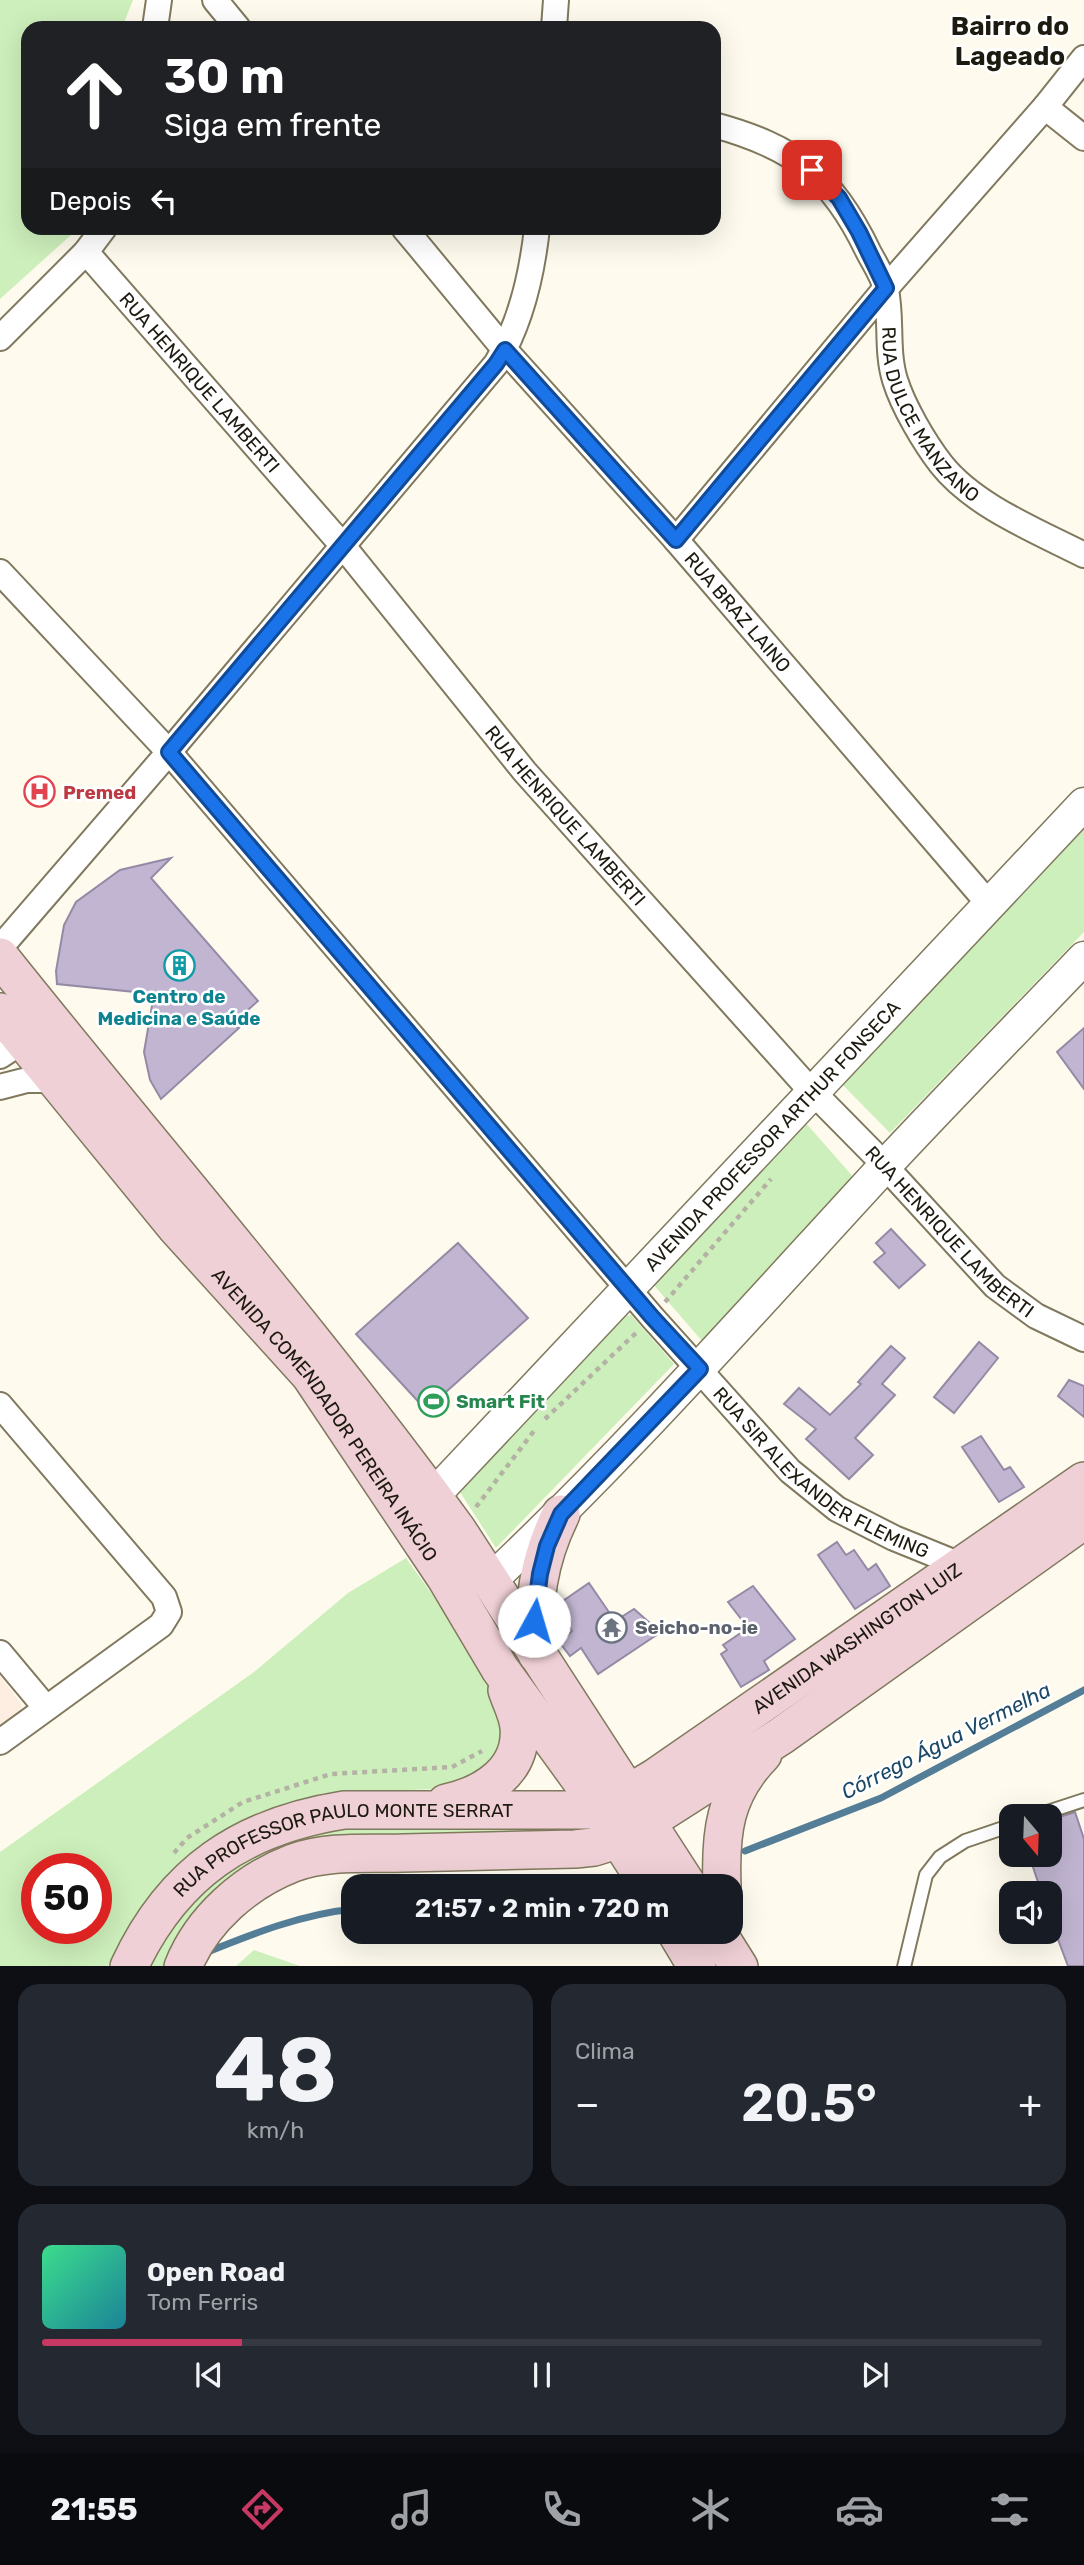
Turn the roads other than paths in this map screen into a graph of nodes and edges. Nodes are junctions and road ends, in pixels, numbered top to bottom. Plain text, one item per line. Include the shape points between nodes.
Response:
1 (159, 0) edge
2 (215, 0) edge
3 (556, 0) edge
4 (156, 21) edge
5 (232, 21) edge
6 (554, 21) edge
7 (1084, 58) edge
8 (1045, 107) junction
9 (721, 127) edge
10 (1084, 138) edge
11 (99, 235) edge
12 (410, 235) edge
13 (536, 235) edge
14 (86, 252) junction
15 (886, 288) junction
16 (0, 338) edge
17 (505, 350) junction
18 (676, 540) junction
19 (342, 546) junction
20 (1084, 555) edge
21 (0, 572) edge
22 (169, 752) junction
23 (1084, 804) edge
24 (989, 905) junction
25 (0, 948) edge
26 (0, 957) edge
27 (1084, 958) edge
28 (6, 1036) edge
29 (74, 1049) junction
30 (53, 1080) junction
31 (0, 1087) edge
32 (815, 1092) junction
33 (885, 1166) junction
34 (630, 1289) junction
35 (1084, 1339) edge
36 (700, 1369) junction
37 (0, 1405) edge
38 (1084, 1481) edge
39 (433, 1496) junction
40 (561, 1514) junction
41 (1084, 1520) edge
42 (421, 1539) junction
43 (963, 1566) junction
44 (446, 1578) junction
45 (490, 1581) junction
46 (0, 1653) edge
47 (537, 1655) junction
48 (500, 1669) junction
49 (46, 1708) junction
50 (781, 1736) junction
51 (0, 1742) edge
52 (1084, 1800) edge
53 (1062, 1807) edge
54 (415, 1811) junction
55 (624, 1816) junction
56 (999, 1829) edge
57 (645, 1874) edge
58 (677, 1874) edge
59 (721, 1874) edge
60 (683, 1944) edge
61 (725, 1944) edge
62 (735, 1944) edge
63 (129, 1966) edge
64 (183, 1966) edge
65 (697, 1966) edge
66 (740, 1966) edge
67 (904, 1966) edge

1 - 4 street
2 - 5 street
3 - 6 street
7 - 8 street
8 - 10 street
8 - 15 street
9 - 15 street, RUA DULCE MANZANO via 766,142 812,170 839,198
11 - 14 street
12 - 17 street, RUA BRAZ LAINO
13 - 17 street via 529,277
14 - 16 street
14 - 19 street, RUA HENRIQUE LAMBERTI
15 - 18 street
15 - 20 street, RUA DULCE MANZANO via 894,379 942,465 985,504
17 - 18 street, RUA BRAZ LAINO
17 - 19 street
18 - 24 street, RUA BRAZ LAINO
19 - 22 street
19 - 32 street, RUA HENRIQUE LAMBERTI via 525,772
21 - 22 street, RUA SIR ALEXANDER FLEMING
22 - 25 street
22 - 34 street, RUA SIR ALEXANDER FLEMING
23 - 24 street, AVENIDA PROFESSOR ARTHUR FONSECA
24 - 32 street, AVENIDA PROFESSOR ARTHUR FONSECA
26 - 29 main road, AVENIDA COMENDADOR PEREIRA INÁCIO
27 - 33 street
28 - 29 main road, AVENIDA COMENDADOR PEREIRA INÁCIO via 52,1040
28 - 30 main road, AVENIDA COMENDADOR PEREIRA INÁCIO
29 - 39 main road, AVENIDA COMENDADOR PEREIRA INÁCIO via 329,1358
30 - 31 street
30 - 42 main road, AVENIDA COMENDADOR PEREIRA INÁCIO via 176,1227 310,1375
32 - 33 street, RUA HENRIQUE LAMBERTI
32 - 34 street, AVENIDA PROFESSOR ARTHUR FONSECA
33 - 35 street, RUA HENRIQUE LAMBERTI via 995,1286 1036,1316
33 - 36 street
34 - 36 street, RUA SIR ALEXANDER FLEMING
34 - 39 street, AVENIDA PROFESSOR ARTHUR FONSECA
36 - 40 street
36 - 43 street, RUA SIR ALEXANDER FLEMING via 790,1471 837,1509
37 - 49 street via 164,1597 169,1612 161,1625
38 - 43 main road, AVENIDA WASHINGTON LUIZ
39 - 42 main road
39 - 45 main road, AVENIDA COMENDADOR PEREIRA INÁCIO
40 - 45 street
40 - 47 main road via 547,1546 535,1598
41 - 50 main road, AVENIDA WASHINGTON LUIZ
42 - 44 main road, AVENIDA COMENDADOR PEREIRA INÁCIO
43 - 55 main road, AVENIDA WASHINGTON LUIZ
44 - 45 main road
44 - 48 main road, AVENIDA COMENDADOR PEREIRA INÁCIO
45 - 47 main road, AVENIDA COMENDADOR PEREIRA INÁCIO
46 - 49 street
47 - 55 main road, AVENIDA COMENDADOR PEREIRA INÁCIO
48 - 54 main road via 519,1726 518,1748 509,1768 496,1782 464,1799
48 - 55 main road, AVENIDA COMENDADOR PEREIRA INÁCIO
49 - 51 street
50 - 55 main road, AVENIDA WASHINGTON LUIZ
50 - 59 main road via 750,1768 731,1804 720,1844
52 - 53 lane
54 - 55 main road, RUA PROFESSOR PAULO MONTE SERRAT
54 - 63 main road, RUA PROFESSOR PAULO MONTE SERRAT via 344,1810 274,1826 244,1839 211,1860 181,1888 139,1944
55 - 57 main road, AVENIDA COMENDADOR PEREIRA INÁCIO
55 - 58 main road, AVENIDA COMENDADOR PEREIRA INÁCIO
55 - 64 main road, RUA PROFESSOR PAULO MONTE SERRAT via 594,1847 335,1855 295,1863 237,1895 212,1919
56 - 67 lane via 965,1841 940,1857 926,1875
60 - 65 main road
61 - 66 main road
62 - 66 main road

